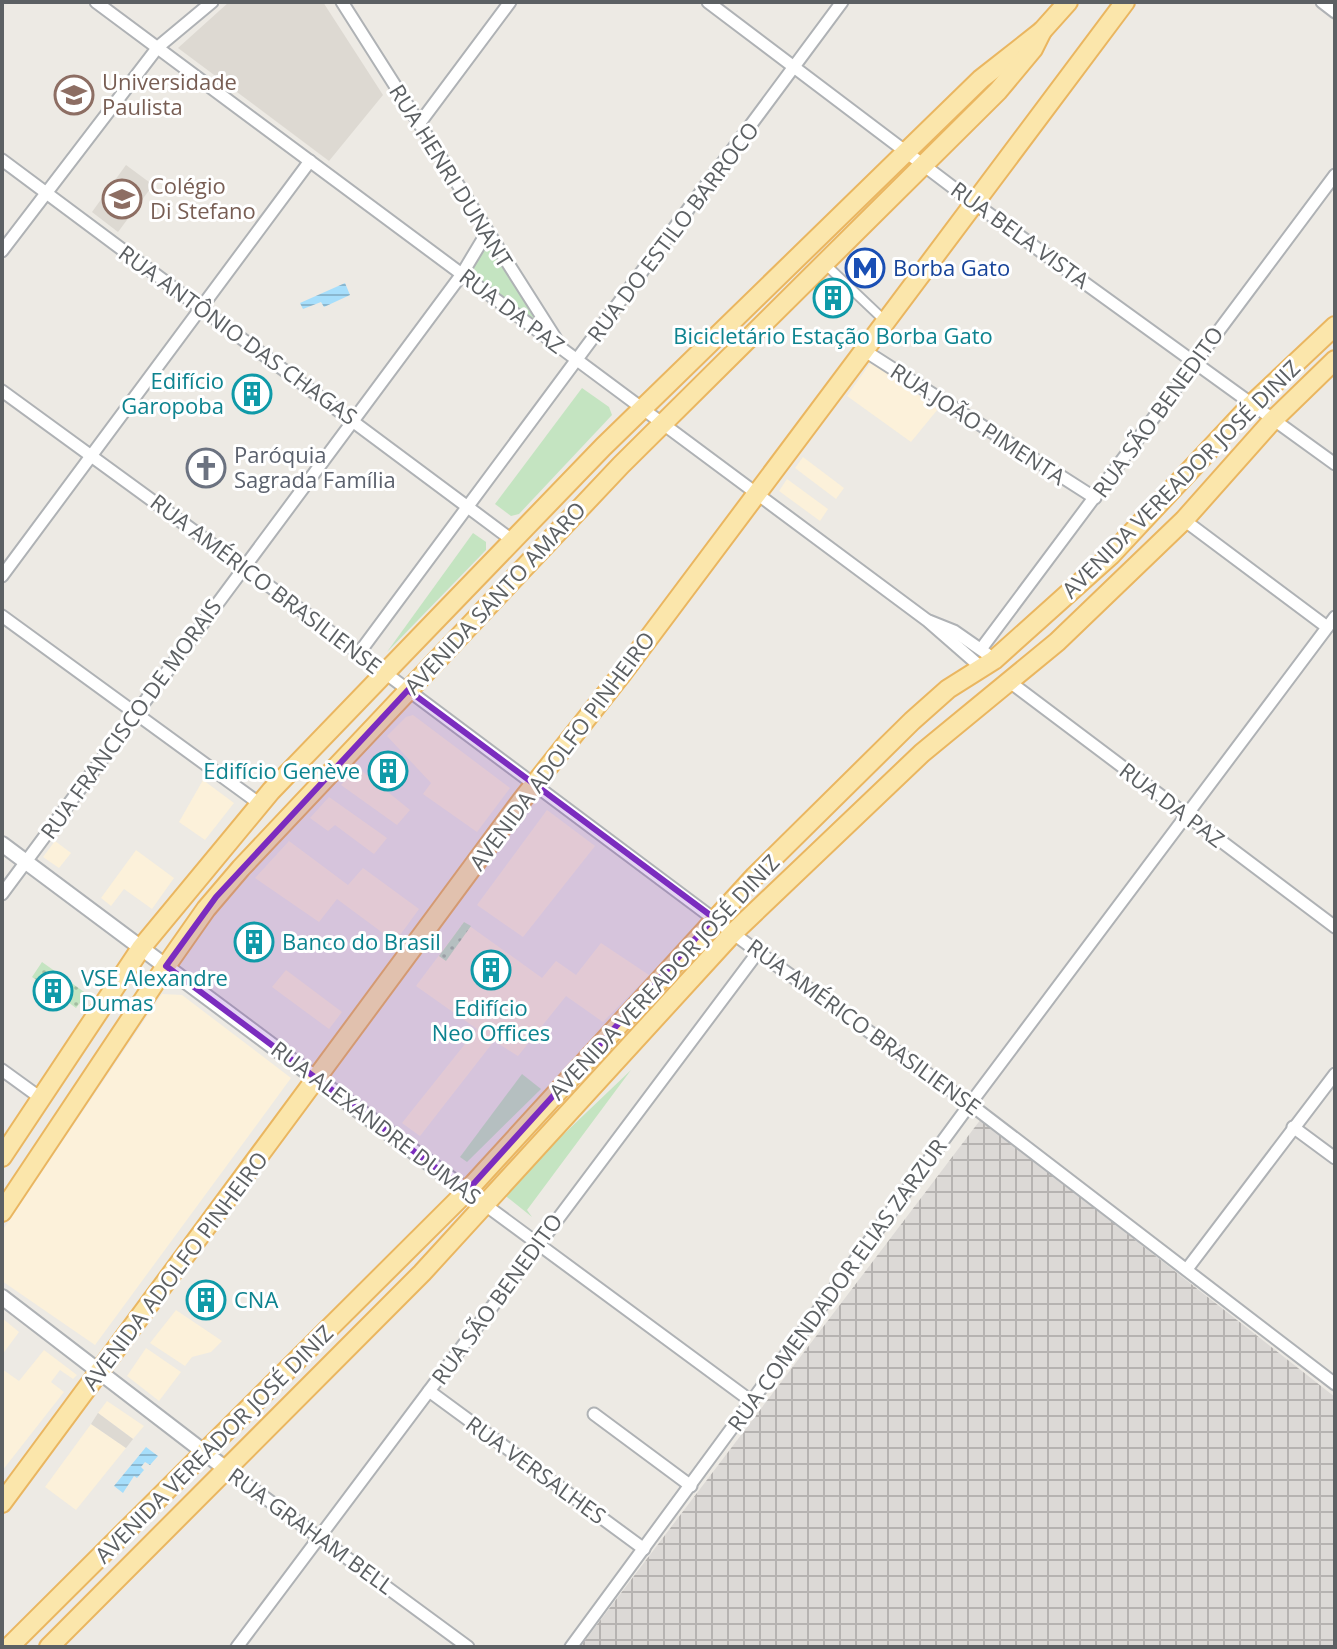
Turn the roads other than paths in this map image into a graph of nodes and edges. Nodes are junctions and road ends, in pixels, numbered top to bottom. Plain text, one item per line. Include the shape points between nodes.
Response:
1 (96, 2) edge
2 (212, 2) edge
3 (342, 2) edge
4 (510, 2) edge
5 (708, 2) edge
6 (842, 2) edge
7 (1068, 2) edge
8 (1125, 2) edge
9 (1322, 2) edge
10 (1335, 12) edge
11 (1042, 31) junction
12 (158, 47) junction
13 (795, 66) junction
14 (419, 124) junction
15 (909, 151) junction
16 (2, 160) edge
17 (310, 161) junction
18 (924, 164) junction
19 (1335, 175) edge
20 (46, 192) junction
21 (975, 203) junction
22 (486, 234) junction
23 (2, 251) edge
24 (824, 263) junction
25 (462, 274) junction
26 (201, 309) junction
27 (884, 320) junction
28 (1335, 326) edge
29 (563, 349) junction
30 (862, 349) junction
31 (578, 360) junction
32 (1335, 360) edge
33 (1193, 363) junction
34 (2, 391) edge
35 (1251, 405) junction
36 (642, 408) junction
37 (353, 419) junction
38 (1272, 421) junction
39 (662, 423) junction
40 (91, 455) junction
41 (1335, 464) edge
42 (756, 494) junction
43 (1095, 498) junction
44 (467, 505) junction
45 (1184, 520) junction
46 (512, 540) junction
47 (533, 557) junction
48 (243, 566) junction
49 (2, 576) edge
50 (2, 616) edge
51 (1335, 617) edge
52 (928, 621) junction
53 (1327, 627) junction
54 (359, 653) junction
55 (986, 660) junction
56 (385, 672) junction
57 (1010, 682) junction
58 (408, 690) junction
59 (134, 714) junction
60 (534, 785) junction
61 (260, 804) junction
62 (1187, 817) junction
63 (2, 844) edge
64 (25, 862) junction
65 (2, 894) edge
66 (714, 918) junction
67 (1335, 927) edge
68 (733, 933) junction
69 (141, 948) junction
70 (758, 952) junction
71 (166, 966) junction
72 (2, 1070) edge
73 (1335, 1074) edge
74 (317, 1079) junction
75 (42, 1099) junction
76 (970, 1104) junction
77 (1293, 1127) junction
78 (2, 1157) edge
79 (1335, 1158) edge
80 (467, 1191) junction
81 (484, 1204) junction
82 (2, 1212) edge
83 (538, 1243) junction
84 (1187, 1269) junction
85 (2, 1297) edge
86 (99, 1373) junction
87 (1335, 1384) edge
88 (429, 1391) junction
89 (751, 1401) junction
90 (594, 1414) dead end
91 (205, 1452) junction
92 (226, 1469) junction
93 (691, 1486) junction
94 (2, 1503) edge
95 (319, 1536) junction
96 (644, 1549) junction
97 (9, 1647) edge
98 (49, 1647) edge
99 (237, 1647) edge
100 (468, 1647) edge
101 (571, 1647) edge

1 - 12 street, RUA DA PAZ
2 - 12 street
3 - 14 street, RUA HENRI DUNANT
4 - 14 street
5 - 13 street, RUA BELA VISTA
6 - 13 street, RUA DO ESTILO BARROCO
7 - 11 main road, AVENIDA SANTO AMARO
8 - 21 main road, AVENIDA ADOLFO PINHEIRO
9 - 10 street
11 - 15 main road, AVENIDA SANTO AMARO via 1003,59
11 - 18 main road, AVENIDA SANTO AMARO via 1008,80
12 - 17 street, RUA DA PAZ
12 - 20 street
13 - 15 street, RUA BELA VISTA
13 - 31 street, RUA DO ESTILO BARROCO
14 - 22 street, RUA HENRI DUNANT
15 - 18 street, RUA BELA VISTA
15 - 36 main road, AVENIDA SANTO AMARO
16 - 20 street, RUA ANTÔNIO DAS CHAGAS
17 - 25 street, RUA DA PAZ
17 - 26 street
18 - 21 street, RUA BELA VISTA
18 - 24 main road, AVENIDA SANTO AMARO
19 - 33 street, RUA SÃO BENEDITO
20 - 23 street
20 - 26 street, RUA ANTÔNIO DAS CHAGAS
21 - 27 main road, AVENIDA ADOLFO PINHEIRO
21 - 33 street, RUA BELA VISTA
22 - 25 street, RUA FRANCISCO DE MORAIS
22 - 29 street, RUA HENRI DUNANT
24 - 27 street
24 - 39 main road, AVENIDA SANTO AMARO
25 - 29 street, RUA DA PAZ
25 - 37 street, RUA FRANCISCO DE MORAIS
26 - 37 street, RUA ANTÔNIO DAS CHAGAS
26 - 40 street
27 - 30 main road, AVENIDA ADOLFO PINHEIRO
28 - 35 main road, AVENIDA VEREADOR JOSÉ DINIZ
29 - 31 street, RUA DA PAZ
30 - 42 main road, AVENIDA ADOLFO PINHEIRO
30 - 43 street, RUA JOÃO PIMENTA
31 - 36 street, RUA DA PAZ
31 - 44 street, RUA DO ESTILO BARROCO
32 - 38 main road, AVENIDA VEREADOR JOSÉ DINIZ
33 - 35 street, RUA BELA VISTA
33 - 43 street, RUA SÃO BENEDITO
34 - 40 street, RUA AMÉRICO BRASILIENSE
35 - 38 street, RUA BELA VISTA
35 - 55 main road, AVENIDA VEREADOR JOSÉ DINIZ via 1111,555
36 - 39 street, RUA DA PAZ
36 - 46 main road, AVENIDA SANTO AMARO
37 - 44 street, RUA ANTÔNIO DAS CHAGAS
37 - 48 street, RUA FRANCISCO DE MORAIS
38 - 41 street, RUA BELA VISTA
38 - 45 main road, AVENIDA VEREADOR JOSÉ DINIZ
39 - 42 street, RUA DA PAZ
39 - 47 main road, AVENIDA SANTO AMARO
40 - 48 street, RUA AMÉRICO BRASILIENSE
40 - 49 street
42 - 52 street, RUA DA PAZ
42 - 60 main road, AVENIDA ADOLFO PINHEIRO
43 - 55 street, RUA SÃO BENEDITO
44 - 46 street, RUA ANTÔNIO DAS CHAGAS
44 - 54 street, RUA DO ESTILO BARROCO
45 - 53 street
45 - 57 main road, AVENIDA VEREADOR JOSÉ DINIZ
46 - 47 main road
46 - 56 main road, AVENIDA SANTO AMARO
47 - 58 main road, AVENIDA SANTO AMARO
48 - 54 street, RUA AMÉRICO BRASILIENSE
48 - 59 street, RUA FRANCISCO DE MORAIS
50 - 59 street
51 - 53 street, RUA COMENDADOR ELIAS ZARZUR
52 - 55 street, RUA DA PAZ
52 - 55 street, RUA DA PAZ via 954,631
53 - 62 street, RUA COMENDADOR ELIAS ZARZUR
54 - 56 street, RUA AMÉRICO BRASILIENSE
55 - 66 main road, AVENIDA VEREADOR JOSÉ DINIZ via 912,721
56 - 58 street, RUA AMÉRICO BRASILIENSE
56 - 61 main road, AVENIDA SANTO AMARO
57 - 62 street, RUA DA PAZ
57 - 68 main road, AVENIDA VEREADOR JOSÉ DINIZ via 922,753
58 - 60 street, RUA AMÉRICO BRASILIENSE
58 - 71 main road, AVENIDA SANTO AMARO via 216,897
59 - 61 street
59 - 64 street, RUA FRANCISCO DE MORAIS
60 - 66 street, RUA AMÉRICO BRASILIENSE
60 - 74 main road, AVENIDA ADOLFO PINHEIRO
61 - 69 main road, AVENIDA SANTO AMARO
62 - 67 street, RUA DA PAZ
62 - 76 street, RUA COMENDADOR ELIAS ZARZUR
63 - 64 street, RUA ALEXANDRE DUMAS
64 - 65 street, RUA FRANCISCO DE MORAIS
64 - 69 street, RUA ALEXANDRE DUMAS
66 - 68 street, RUA AMÉRICO BRASILIENSE
66 - 80 main road, AVENIDA VEREADOR JOSÉ DINIZ
68 - 70 street, RUA AMÉRICO BRASILIENSE
68 - 81 main road, AVENIDA VEREADOR JOSÉ DINIZ
69 - 71 street, RUA ALEXANDRE DUMAS
69 - 75 main road, AVENIDA SANTO AMARO
70 - 76 street, RUA AMÉRICO BRASILIENSE
70 - 83 street, RUA SÃO BENEDITO
71 - 74 street, RUA ALEXANDRE DUMAS
71 - 82 main road, AVENIDA SANTO AMARO
72 - 75 street
73 - 77 street
74 - 80 street, RUA ALEXANDRE DUMAS
74 - 86 main road, AVENIDA ADOLFO PINHEIRO
75 - 78 main road, AVENIDA SANTO AMARO
76 - 84 street, RUA AMÉRICO BRASILIENSE
76 - 89 street, RUA COMENDADOR ELIAS ZARZUR
77 - 79 street
77 - 84 street
80 - 81 street, RUA ALEXANDRE DUMAS
80 - 91 main road, AVENIDA VEREADOR JOSÉ DINIZ
81 - 83 street, RUA ALEXANDRE DUMAS
81 - 92 main road, AVENIDA VEREADOR JOSÉ DINIZ
83 - 88 street, RUA SÃO BENEDITO
83 - 89 street, RUA ALEXANDRE DUMAS
84 - 87 street, RUA AMÉRICO BRASILIENSE
85 - 86 street, RUA GRAHAM BELL
86 - 91 street, RUA GRAHAM BELL
86 - 94 main road, AVENIDA ADOLFO PINHEIRO
88 - 95 street, RUA SÃO BENEDITO
88 - 96 street, RUA VERSALHES
89 - 93 street, RUA COMENDADOR ELIAS ZARZUR
90 - 93 street
91 - 92 street, RUA GRAHAM BELL
91 - 97 main road, AVENIDA VEREADOR JOSÉ DINIZ
92 - 95 street, RUA GRAHAM BELL
92 - 98 main road, AVENIDA VEREADOR JOSÉ DINIZ
93 - 96 street, RUA COMENDADOR ELIAS ZARZUR
95 - 99 street, RUA SÃO BENEDITO
95 - 100 street, RUA GRAHAM BELL
96 - 101 street, RUA COMENDADOR ELIAS ZARZUR

